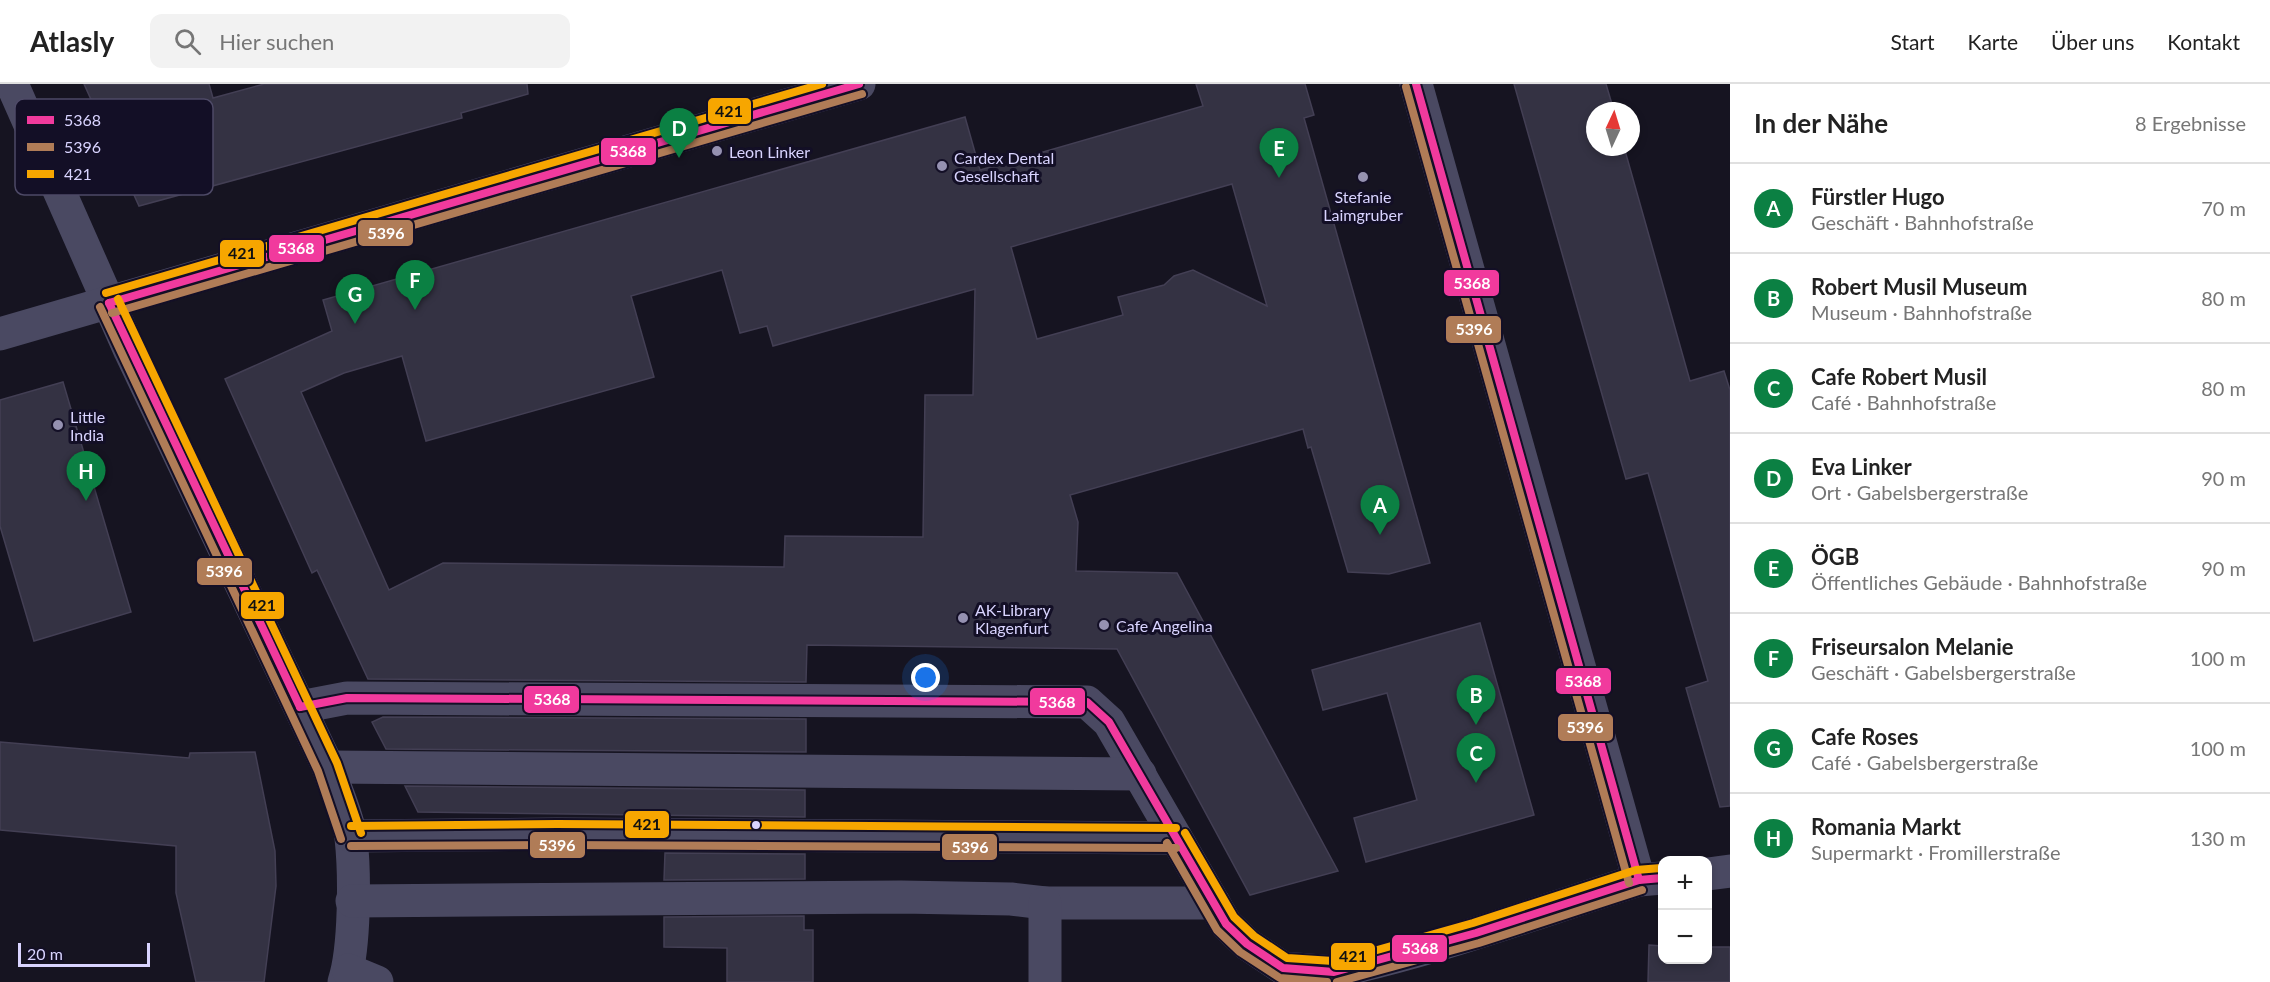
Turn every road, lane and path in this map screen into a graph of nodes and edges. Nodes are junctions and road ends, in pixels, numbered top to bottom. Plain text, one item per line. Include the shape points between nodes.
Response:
1 (12, 84) edge
2 (859, 84) edge
3 (1416, 84) edge
4 (19, 99) edge
5 (61, 195) edge
6 (109, 303) junction
7 (0, 334) edge
8 (300, 707) junction
9 (328, 767) junction
10 (1140, 774) junction
11 (351, 836) junction
12 (1176, 838) junction
13 (1730, 871) edge
14 (1712, 873) edge
15 (1651, 879) edge
16 (352, 901) junction
17 (1045, 903) junction
18 (1214, 903) junction
19 (1335, 972) junction
20 (355, 979) edge
21 (1044, 982) edge
22 (1281, 982) edge
23 (1372, 982) edge

1 - 4 street
2 - 6 street
3 - 15 street
5 - 6 street
6 - 7 street
6 - 8 street
8 - 9 street
8 - 10 street via 347,698 1088,702 1109,722
9 - 10 street
9 - 11 street
10 - 12 street
11 - 12 street
11 - 16 street
12 - 18 street
13 - 14 street
15 - 19 street
15 - 23 street via 1627,905
16 - 17 street via 901,897
16 - 20 street
17 - 18 street
17 - 21 street
18 - 19 street via 1226,924 1247,944 1283,968
19 - 22 street

